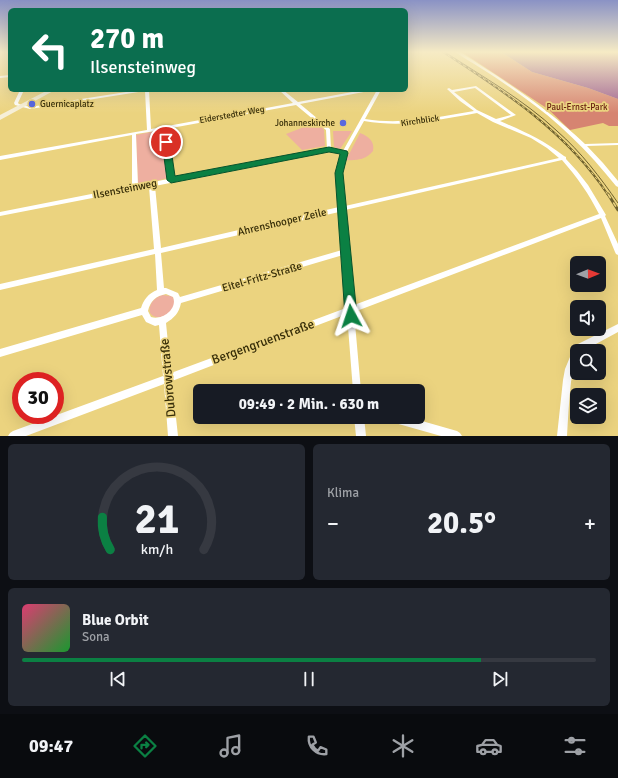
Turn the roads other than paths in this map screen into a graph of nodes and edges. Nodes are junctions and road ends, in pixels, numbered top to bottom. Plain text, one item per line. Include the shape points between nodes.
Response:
1 (489, 72) edge
2 (21, 92) edge
3 (48, 92) edge
4 (134, 92) edge
5 (147, 92) edge
6 (283, 92) edge
7 (358, 92) edge
8 (378, 92) edge
9 (297, 103) junction
10 (22, 107) junction
11 (477, 112) junction
12 (0, 118) edge
13 (363, 120) junction
14 (495, 121) junction
15 (164, 128) junction
16 (149, 130) junction
17 (134, 133) junction
18 (618, 144) edge
19 (584, 145) junction
20 (329, 150) junction
21 (344, 153) junction
22 (0, 158) edge
23 (564, 158) junction
24 (171, 180) junction
25 (152, 184) junction
26 (618, 185) edge
27 (135, 187) junction
28 (342, 208) junction
29 (0, 214) edge
30 (603, 215) junction
31 (158, 250) junction
32 (345, 252) junction
33 (618, 252) edge
34 (0, 287) edge
35 (161, 292) junction
36 (178, 301) junction
37 (350, 310) junction
38 (144, 311) junction
39 (162, 320) junction
40 (618, 328) edge
41 (587, 344) edge
42 (0, 353) edge
43 (570, 368) edge
44 (168, 378) junction
45 (356, 384) edge
46 (360, 424) edge
47 (416, 424) edge
48 (13, 436) edge
49 (173, 436) edge
50 (361, 436) edge
51 (457, 436) edge
52 (562, 436) edge

1 - 19 street via 539,105
2 - 10 street via 16,104
3 - 10 main road
4 - 10 street
5 - 16 street
6 - 9 street
7 - 9 street, Eiderstedter Weg
8 - 13 street
9 - 15 street, Eiderstedter Weg
9 - 20 street via 328,130
10 - 12 main road
11 - 13 street, Kirchblick via 401,124
11 - 14 street
11 - 14 street via 450,90 476,87 514,115
13 - 21 street
14 - 23 street via 534,137
15 - 16 street, Eiderstedter Weg
15 - 24 street
16 - 17 street, Eiderstedter Weg
17 - 22 street, Eiderstedter Weg
17 - 27 street
18 - 19 street
19 - 26 street
20 - 21 street, Ilsensteinweg
20 - 24 street, Ilsensteinweg
21 - 28 street via 339,173
23 - 28 street, Ahrenshooper Zeile
23 - 30 street via 584,182
24 - 25 street, Ilsensteinweg
25 - 27 street, Ilsensteinweg
25 - 31 street
27 - 29 street, Ilsensteinweg
28 - 31 street, Ahrenshooper Zeile
28 - 32 street
30 - 33 street
30 - 37 street, Bergengruenstraße
31 - 34 street, Ahrenshooper Zeile
31 - 35 street
32 - 36 street, Eitel-Fritz-Straße
32 - 37 street
35 - 36 street via 174,294
35 - 38 street via 147,302
36 - 39 street via 172,315
37 - 44 street, Bergengruenstraße
37 - 45 street
38 - 39 street via 148,319
38 - 42 street
39 - 44 street, Dubrowstraße
40 - 41 street
43 - 52 street
44 - 48 street, Bergengruenstraße
44 - 49 street, Dubrowstraße
46 - 50 street
47 - 51 street

